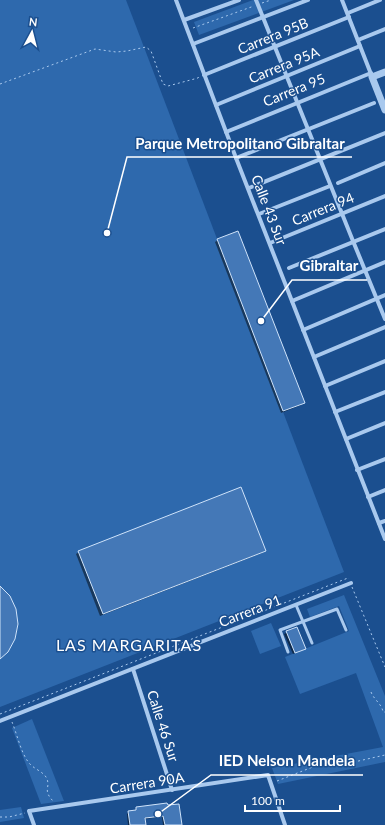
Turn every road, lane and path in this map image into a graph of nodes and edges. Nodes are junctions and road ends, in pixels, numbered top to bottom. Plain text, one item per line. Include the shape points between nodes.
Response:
1 (176, 0) edge
2 (239, 0) edge
3 (256, 0) edge
4 (271, 0) edge
5 (308, 0) edge
6 (342, 0) edge
7 (380, 0) edge
8 (258, 5) junction
9 (348, 15) junction
10 (264, 18) junction
11 (184, 20) junction
12 (385, 29) edge
13 (188, 31) junction
14 (358, 40) junction
15 (193, 44) junction
16 (360, 46) junction
17 (275, 47) junction
18 (199, 72) dead end
19 (385, 72) edge
20 (204, 75) junction
21 (372, 75) junction
22 (287, 76) junction
23 (0, 84) edge
24 (298, 103) junction
25 (374, 103) dead end
26 (216, 105) junction
27 (385, 110) edge
28 (308, 129) junction
29 (226, 132) junction
30 (385, 133) edge
31 (236, 158) junction
32 (320, 159) junction
33 (385, 163) edge
34 (338, 183) dead end
35 (330, 186) junction
36 (249, 188) junction
37 (385, 196) edge
38 (342, 213) junction
39 (258, 214) junction
40 (385, 229) edge
41 (352, 241) junction
42 (270, 243) junction
43 (385, 262) edge
44 (289, 268) dead end
45 (365, 270) junction
46 (385, 295) edge
47 (377, 299) junction
48 (292, 301) junction
49 (385, 319) edge
50 (385, 327) edge
51 (303, 330) junction
52 (314, 356) junction
53 (385, 362) edge
54 (325, 386) junction
55 (385, 392) edge
56 (335, 412) junction
57 (385, 423) edge
58 (346, 439) junction
59 (385, 459) edge
60 (357, 470) junction
61 (385, 490) edge
62 (368, 497) junction
63 (385, 521) edge
64 (378, 524) junction
65 (385, 540) edge
66 (348, 578) dead end
67 (351, 583) joint
68 (296, 605) junction
69 (303, 622) junction
70 (346, 630) dead end
71 (312, 643) dead end
72 (288, 652) dead end
73 (385, 666) edge
74 (133, 668) junction
75 (371, 692) dead end
76 (385, 712) edge
77 (0, 714) edge
78 (10, 717) junction
79 (0, 720) edge
80 (385, 755) edge
81 (271, 783) junction
82 (172, 790) junction
83 (59, 807) junction
84 (29, 811) junction
85 (0, 817) edge
86 (34, 825) edge
87 (285, 825) edge

1 - 11 street, Calle 43 Sur
2 - 11 street
3 - 8 street
4 - 8 path
5 - 10 street
6 - 9 street
7 - 9 street, Carrera 95B
8 - 10 street
8 - 13 path
9 - 14 street
9 - 17 street, Carrera 95B
10 - 15 street
10 - 17 street
11 - 13 street, Calle 43 Sur
12 - 14 street
13 - 15 street, Calle 43 Sur
14 - 16 street
15 - 20 street, Calle 43 Sur
16 - 21 street
16 - 22 street, Carrera 95A
17 - 20 street, Carrera 95B
17 - 22 street
18 - 23 path via 198,78 165,86 151,51 146,47 116,52 94,49
19 - 21 street, Carrera 95
20 - 26 street, Calle 43 Sur
21 - 24 street, Carrera 95
21 - 27 street
22 - 24 street
22 - 26 street, Carrera 95A
24 - 28 street
24 - 29 street, Carrera 95
25 - 28 street
26 - 29 street, Calle 43 Sur
28 - 31 street
28 - 32 street
29 - 31 street, Calle 43 Sur
30 - 32 street
31 - 36 street, Calle 43 Sur
32 - 35 street
32 - 36 street
33 - 34 street
35 - 38 street
35 - 39 street
36 - 39 street, Calle 43 Sur
37 - 38 street, Carrera 94
38 - 41 street
38 - 42 street, Carrera 94
39 - 42 street, Calle 43 Sur
40 - 41 street
41 - 44 street
41 - 45 street
42 - 48 street, Calle 43 Sur
43 - 45 street
45 - 47 street
45 - 48 street
46 - 47 street
47 - 49 street
47 - 51 street
48 - 51 street, Calle 43 Sur
50 - 52 street
51 - 52 street, Calle 43 Sur
52 - 54 street, Calle 43 Sur
53 - 54 street
54 - 56 street, Calle 43 Sur
55 - 56 street
56 - 58 street, Calle 43 Sur
57 - 58 street
58 - 60 street, Calle 43 Sur
59 - 60 street
60 - 62 street, Calle 43 Sur
61 - 62 street
62 - 64 street, Calle 43 Sur
63 - 64 street
64 - 65 street, Calle 43 Sur
66 - 77 path
67 - 68 street, Carrera 91
67 - 73 path
68 - 69 lane
68 - 74 street, Carrera 91
69 - 70 lane via 337,609
69 - 71 lane
69 - 72 lane via 280,630
74 - 78 street, Carrera 91
74 - 82 street, Calle 46 Sur
75 - 76 path
78 - 79 street, Carrera 91
78 - 83 path via 26,758 46,778 48,796
80 - 81 path via 354,762 328,761
81 - 82 street, Carrera 90A via 268,775
81 - 87 street
82 - 83 street, Carrera 90A
83 - 84 street, Carrera 90A
84 - 85 path
84 - 86 street

